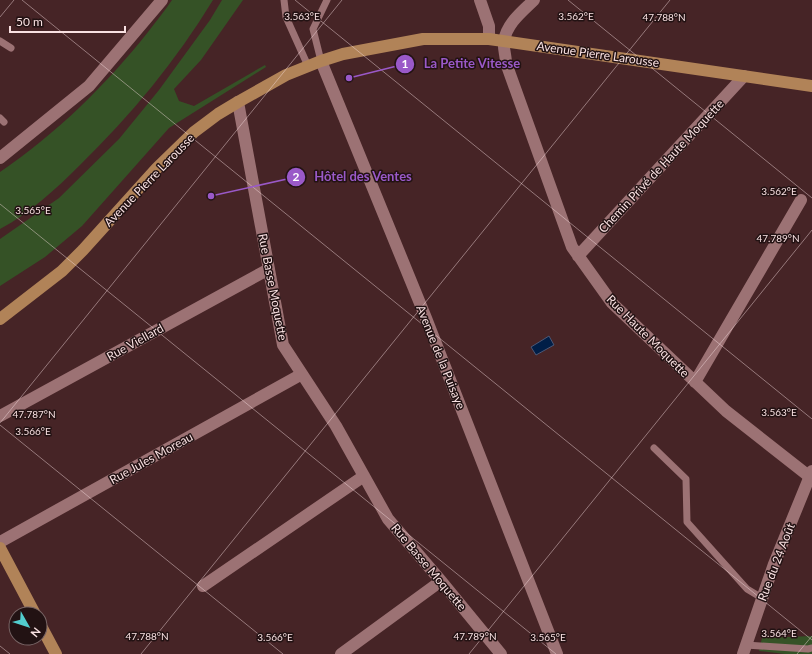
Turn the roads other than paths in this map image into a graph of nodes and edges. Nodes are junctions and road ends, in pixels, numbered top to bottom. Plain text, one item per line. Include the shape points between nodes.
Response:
1 (162, 0) edge
2 (284, 0) edge
3 (327, 0) edge
4 (480, 0) edge
5 (534, 0) edge
6 (489, 39) junction
7 (0, 41) edge
8 (504, 41) junction
9 (11, 48) dead end
10 (321, 60) junction
11 (308, 66) junction
12 (744, 76) junction
13 (812, 86) edge
14 (238, 102) junction
15 (0, 158) edge
16 (800, 200) dead end
17 (578, 256) junction
18 (269, 269) junction
19 (0, 319) edge
20 (302, 374) junction
21 (695, 382) junction
22 (0, 416) edge
23 (654, 448) dead end
24 (811, 474) edge
25 (364, 476) junction
26 (0, 542) edge
27 (0, 548) edge
28 (442, 580) junction
29 (202, 586) dead end
30 (762, 598) junction
31 (31, 606) edge
32 (48, 639) edge
33 (812, 648) edge
34 (744, 649) edge
35 (56, 654) edge
36 (341, 654) edge
37 (501, 654) edge
38 (557, 654) edge

1 - 15 street via 89,86
2 - 11 lane via 286,17
3 - 10 lane via 313,30
4 - 6 street via 489,26
5 - 8 street via 512,23
6 - 8 main road, Avenue Pierre Larousse
6 - 10 main road, Avenue Pierre Larousse via 423,40
7 - 9 lane
8 - 12 main road, Avenue Pierre Larousse
8 - 17 street, Rue Haute Moquette via 506,63 572,247
10 - 11 main road, Avenue Pierre Larousse
10 - 38 street, Avenue de la Puisaye via 426,318
11 - 14 main road, Avenue Pierre Larousse via 286,75
12 - 13 main road, Avenue Pierre Larousse
12 - 17 street, Chemin Privé de Haute Moquette
14 - 18 street, Rue Basse Moquette
14 - 19 main road, Avenue Pierre Larousse via 218,114 176,148 84,250 62,271
16 - 21 street
17 - 21 street, Rue Haute Moquette via 612,303
18 - 20 street, Rue Basse Moquette via 283,345
18 - 22 street, Rue Viellard
20 - 25 street, Rue Basse Moquette via 336,426
20 - 26 street, Rue Jules Moreau
21 - 24 street, Rue Haute Moquette via 726,412
23 - 30 lane via 686,479 687,522 747,589
24 - 30 street, Rue du 24 Août
25 - 28 street, Rue Basse Moquette via 388,519
25 - 29 street
27 - 31 main road
28 - 36 street
28 - 37 street, Rue Basse Moquette
30 - 34 street, Rue du 24 Août
32 - 35 main road
33 - 34 lane

